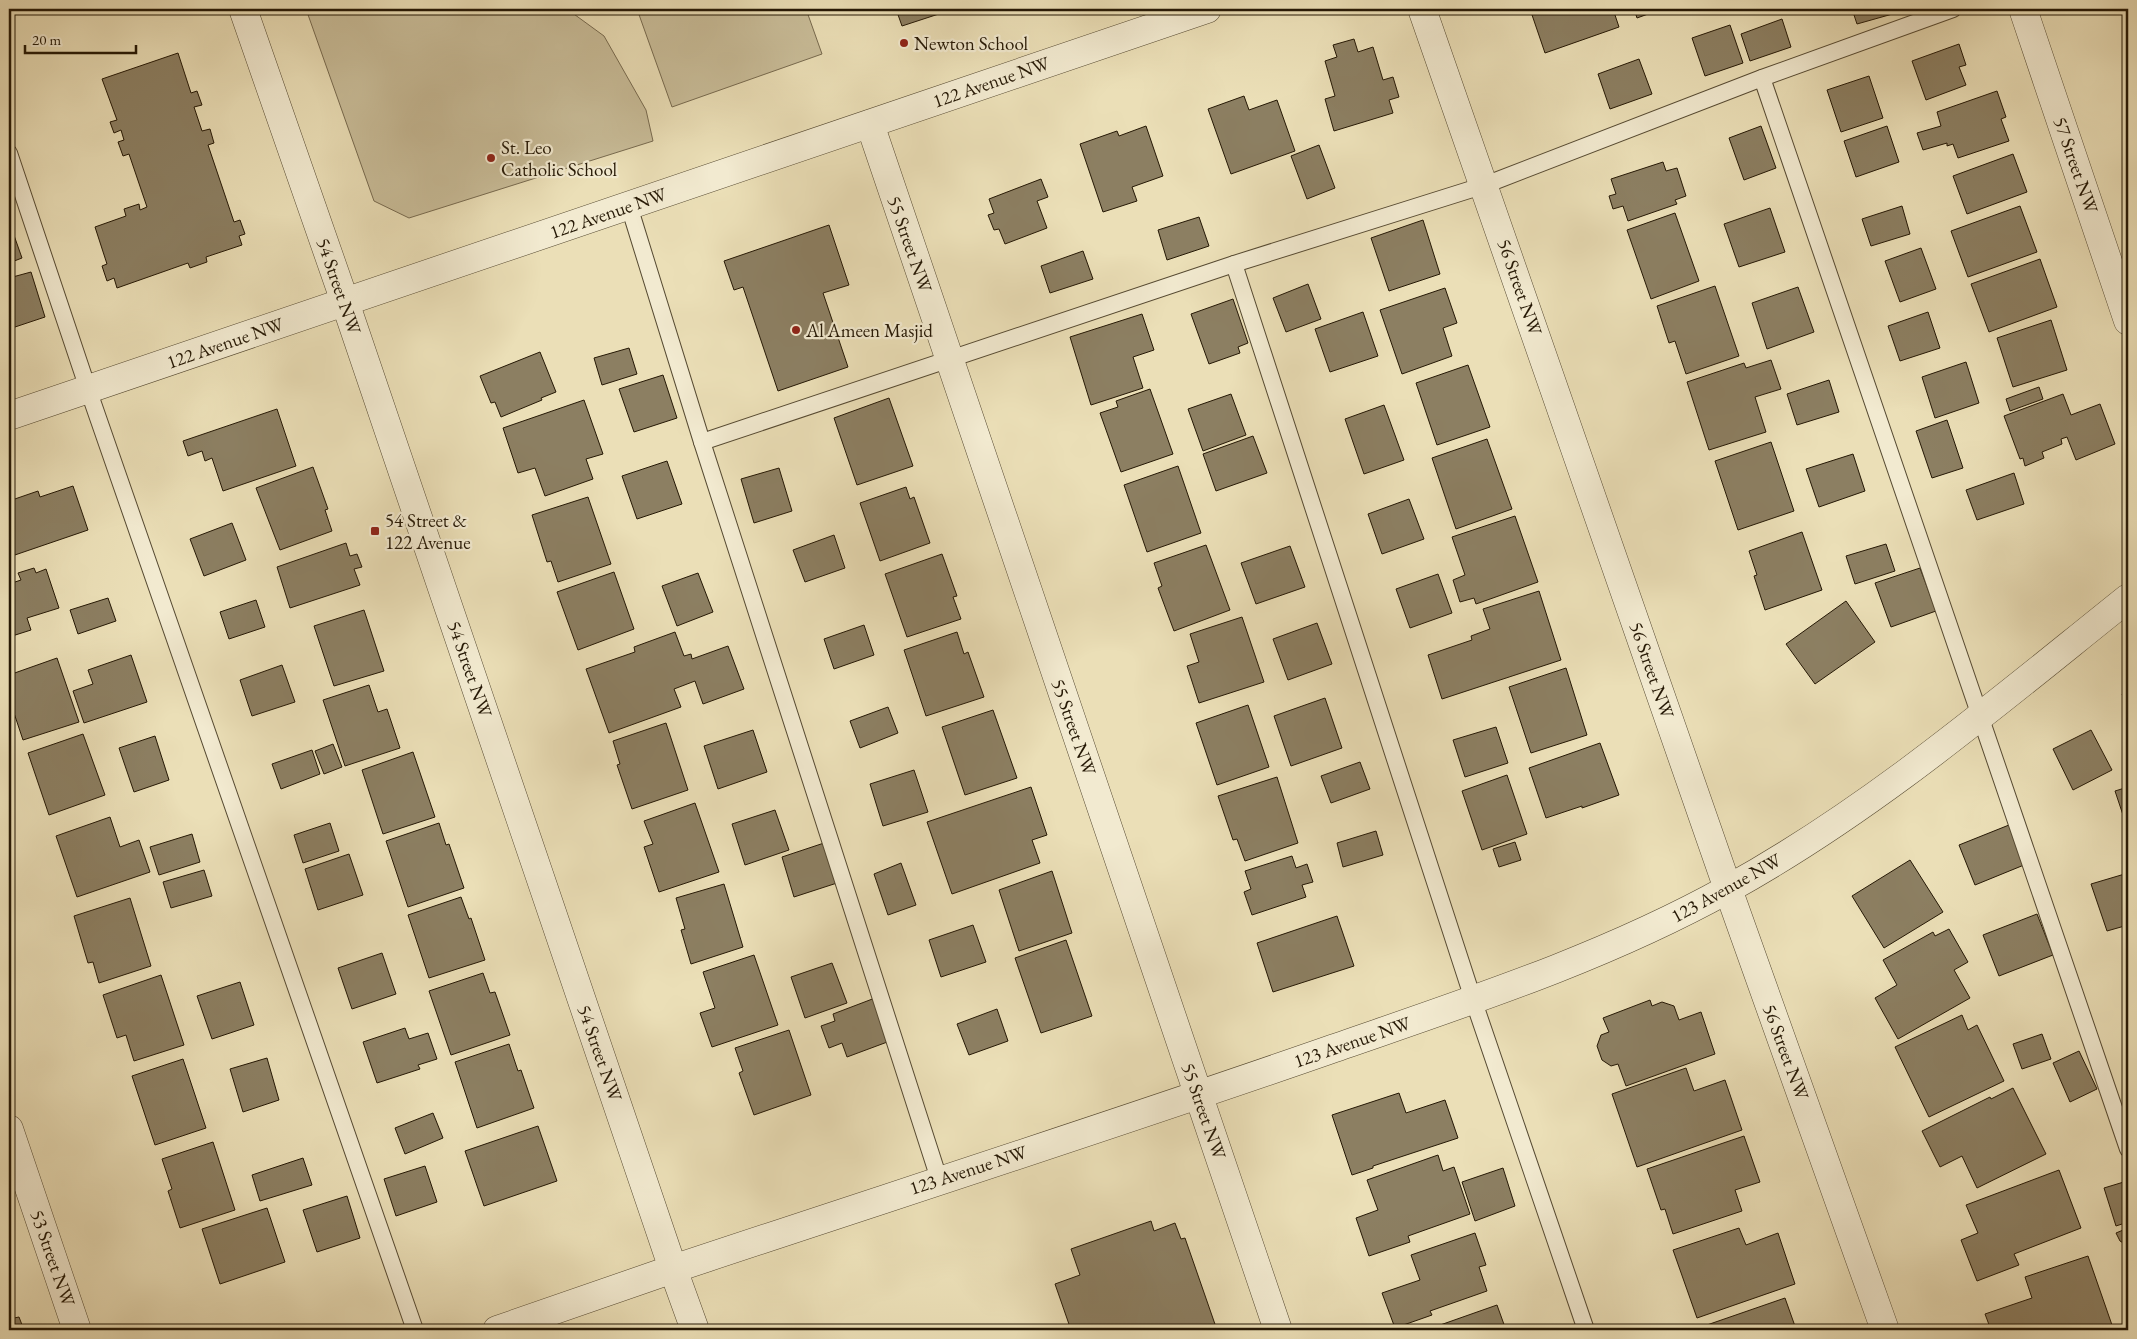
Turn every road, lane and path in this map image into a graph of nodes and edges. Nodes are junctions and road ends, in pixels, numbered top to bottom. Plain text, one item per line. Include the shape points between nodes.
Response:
1 (243, 9) edge
2 (1207, 9) edge
3 (1422, 9) edge
4 (1953, 9) edge
5 (2023, 9) edge
6 (1762, 78) junction
7 (870, 124) junction
8 (9, 153) edge
9 (1484, 185) junction
10 (629, 206) junction
11 (1234, 264) junction
12 (345, 302) junction
13 (2128, 321) edge
14 (950, 360) junction
15 (88, 389) junction
16 (9, 416) edge
17 (702, 442) junction
18 (2128, 598) edge
19 (1980, 717) junction
20 (1728, 889) junction
21 (1473, 999) junction
22 (1199, 1095) junction
23 (9, 1129) edge
24 (2128, 1149) edge
25 (939, 1180) junction
26 (673, 1269) junction
27 (77, 1330) edge
28 (414, 1330) edge
29 (497, 1330) edge
30 (695, 1330) edge
31 (1278, 1330) edge
32 (1586, 1330) edge
33 (1885, 1330) edge

1 - 12 street, 54 Street NW
2 - 7 street, 122 Avenue NW
3 - 9 street, 56 Street NW
4 - 6 lane
5 - 13 street, 57 Street NW
6 - 9 lane
6 - 19 lane
7 - 10 street, 122 Avenue NW
7 - 14 street, 55 Street NW
8 - 15 lane
9 - 11 lane
9 - 20 street, 56 Street NW
10 - 12 street, 122 Avenue NW
10 - 17 lane
11 - 14 lane
11 - 21 lane
12 - 15 street, 122 Avenue NW
12 - 26 street, 54 Street NW
14 - 17 lane
14 - 22 street, 55 Street NW
15 - 16 street, 122 Avenue NW
15 - 28 lane
17 - 25 lane
18 - 19 street, 123 Avenue NW
19 - 20 street, 123 Avenue NW via 1910,772 1829,828
19 - 24 lane
20 - 21 street, 123 Avenue NW via 1596,952
20 - 33 street, 56 Street NW
21 - 22 street, 123 Avenue NW
21 - 32 lane
22 - 25 street, 123 Avenue NW
22 - 31 street, 55 Street NW
23 - 27 street, 53 Street NW
25 - 26 street, 123 Avenue NW
26 - 29 street, 123 Avenue NW
26 - 30 street, 54 Street NW

